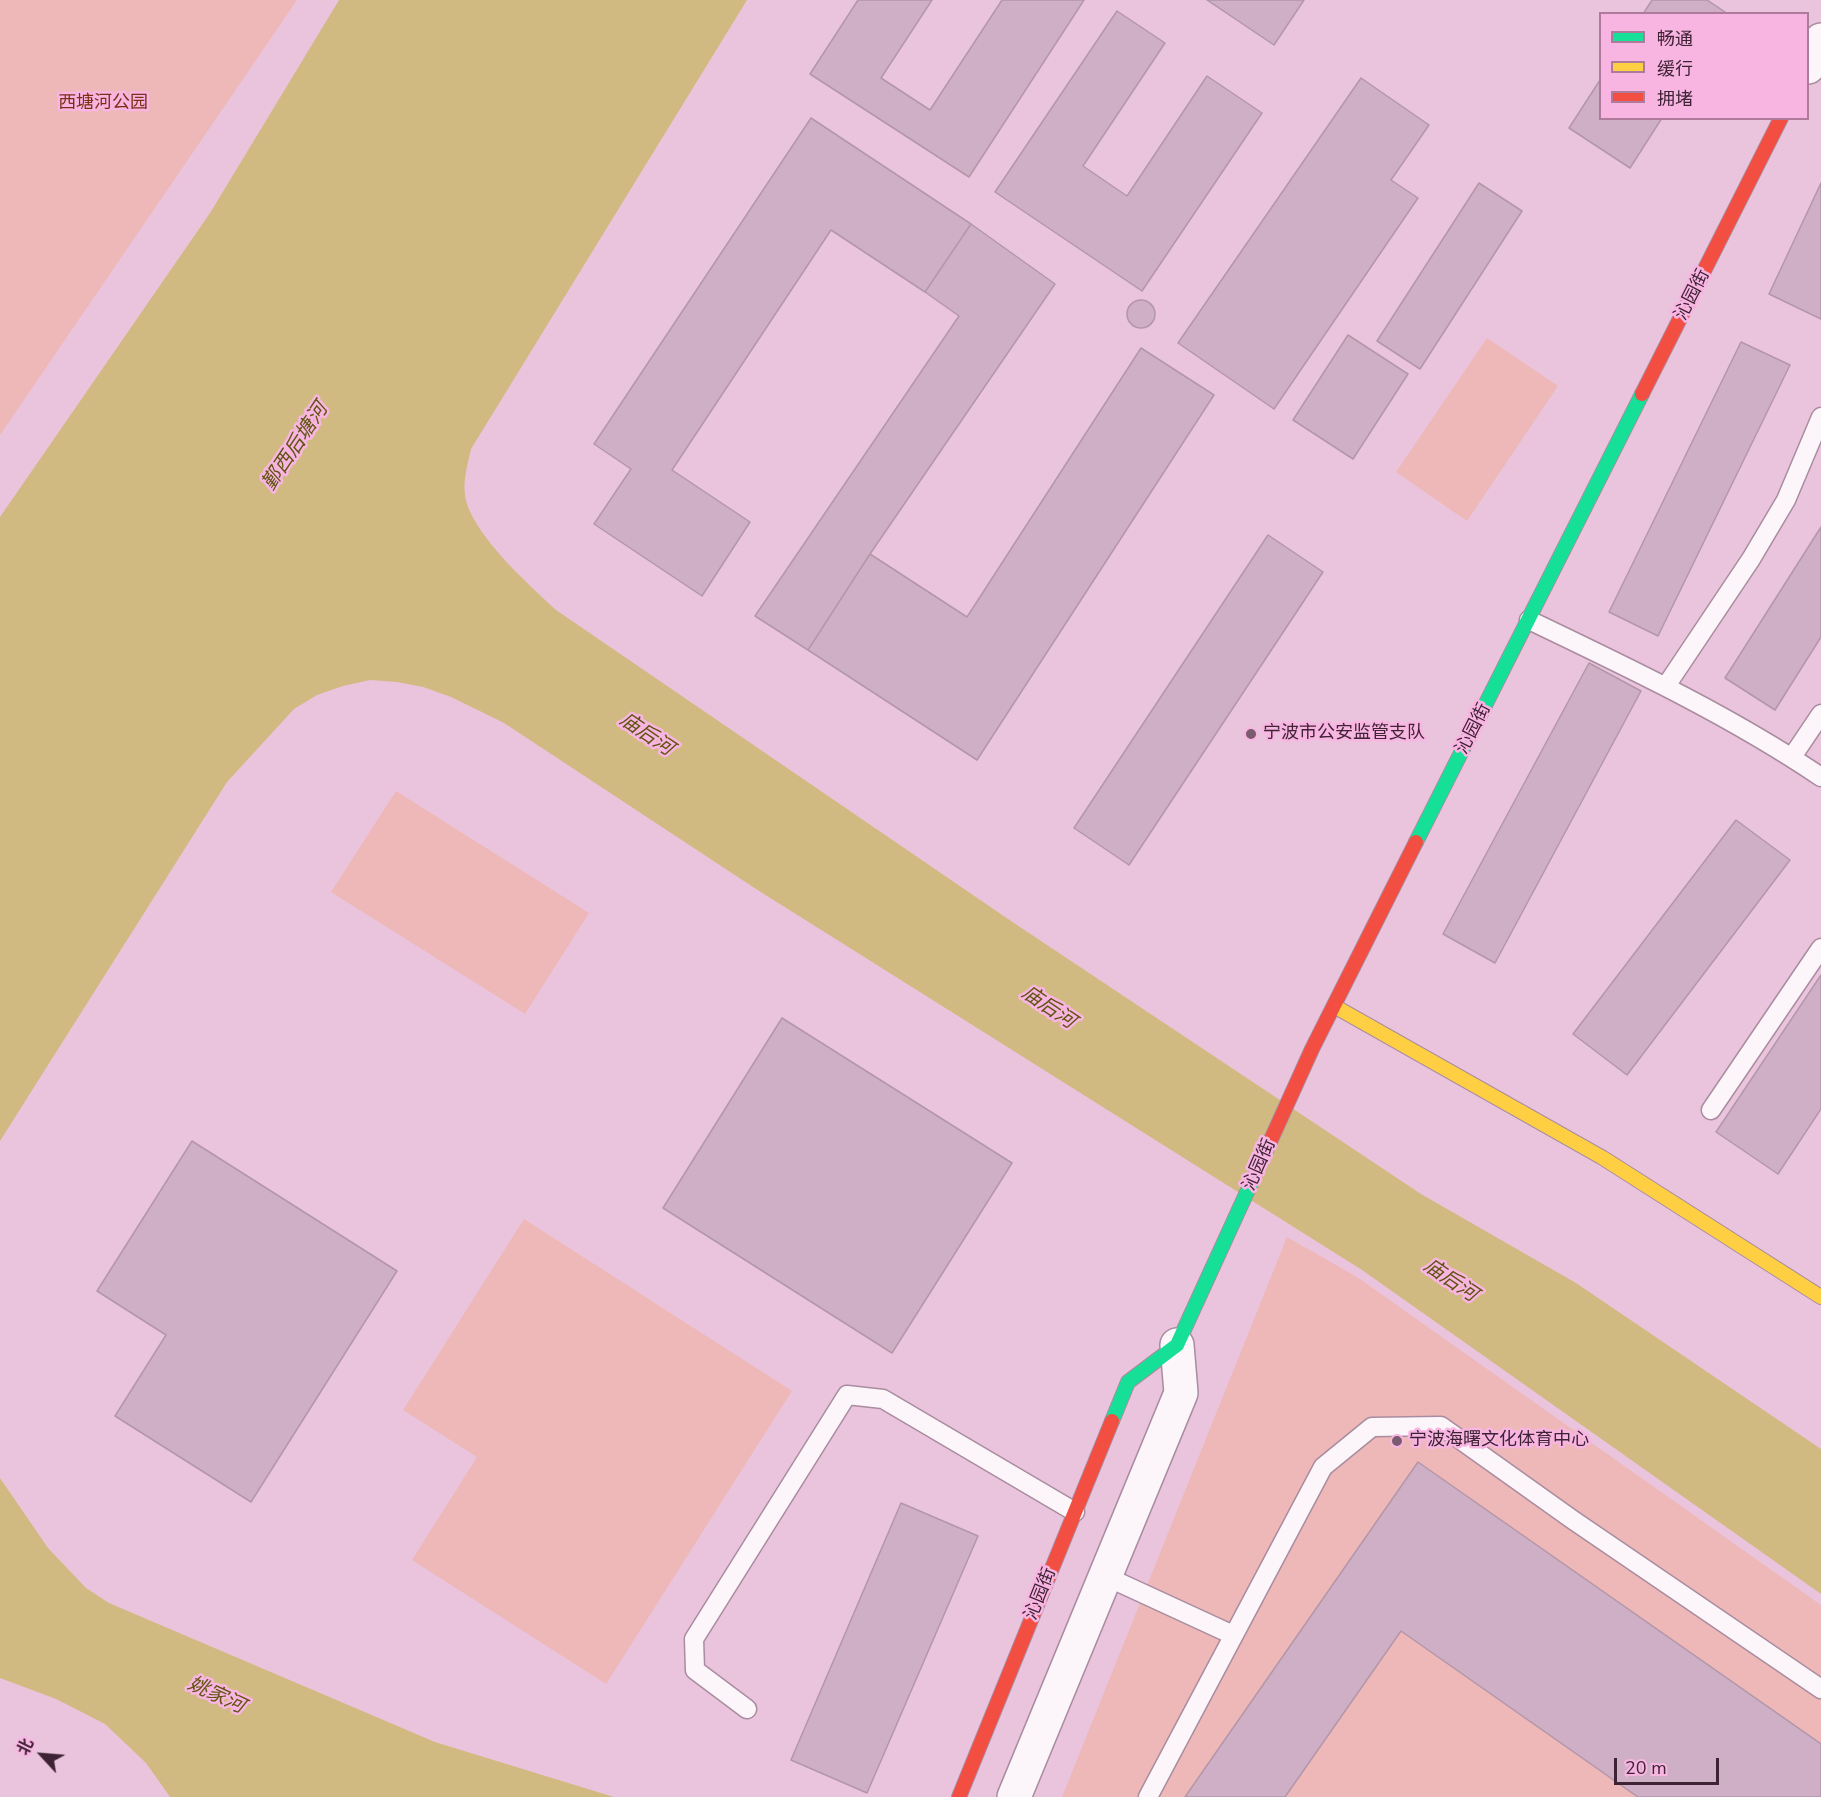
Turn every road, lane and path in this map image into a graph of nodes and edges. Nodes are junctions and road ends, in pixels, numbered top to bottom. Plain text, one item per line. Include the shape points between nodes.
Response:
1 (1821, 40) edge
2 (1809, 65) edge
3 (1781, 120) edge
4 (1821, 417) edge
5 (1529, 620) junction
6 (1666, 686) junction
7 (1821, 714) edge
8 (1792, 757) junction
9 (1821, 777) edge
10 (1821, 948) edge
11 (1334, 1006) junction
12 (1711, 1110) dead end
13 (1821, 1297) edge
14 (1177, 1345) junction
15 (1075, 1512) junction
16 (1105, 1576) junction
17 (1233, 1635) junction
18 (1821, 1689) edge
19 (747, 1709) dead end
20 (958, 1797) edge
21 (1014, 1797) edge
22 (1148, 1797) edge

1 - 2 street
3 - 5 street, 沁园街
4 - 6 lane via 1786,500
5 - 6 lane
5 - 11 street, 沁园街
6 - 8 lane
7 - 8 lane
8 - 9 lane
10 - 12 lane
11 - 13 street via 1603,1158
11 - 14 street, 沁园街
14 - 15 street, 沁园街 via 1128,1382
14 - 16 street, 沁园街 via 1181,1394
15 - 19 lane via 883,1399 848,1395 694,1639 695,1670
15 - 20 street, 沁园街
16 - 17 lane
16 - 21 street, 沁园街
17 - 18 lane via 1323,1467 1372,1427 1441,1426
17 - 22 lane

